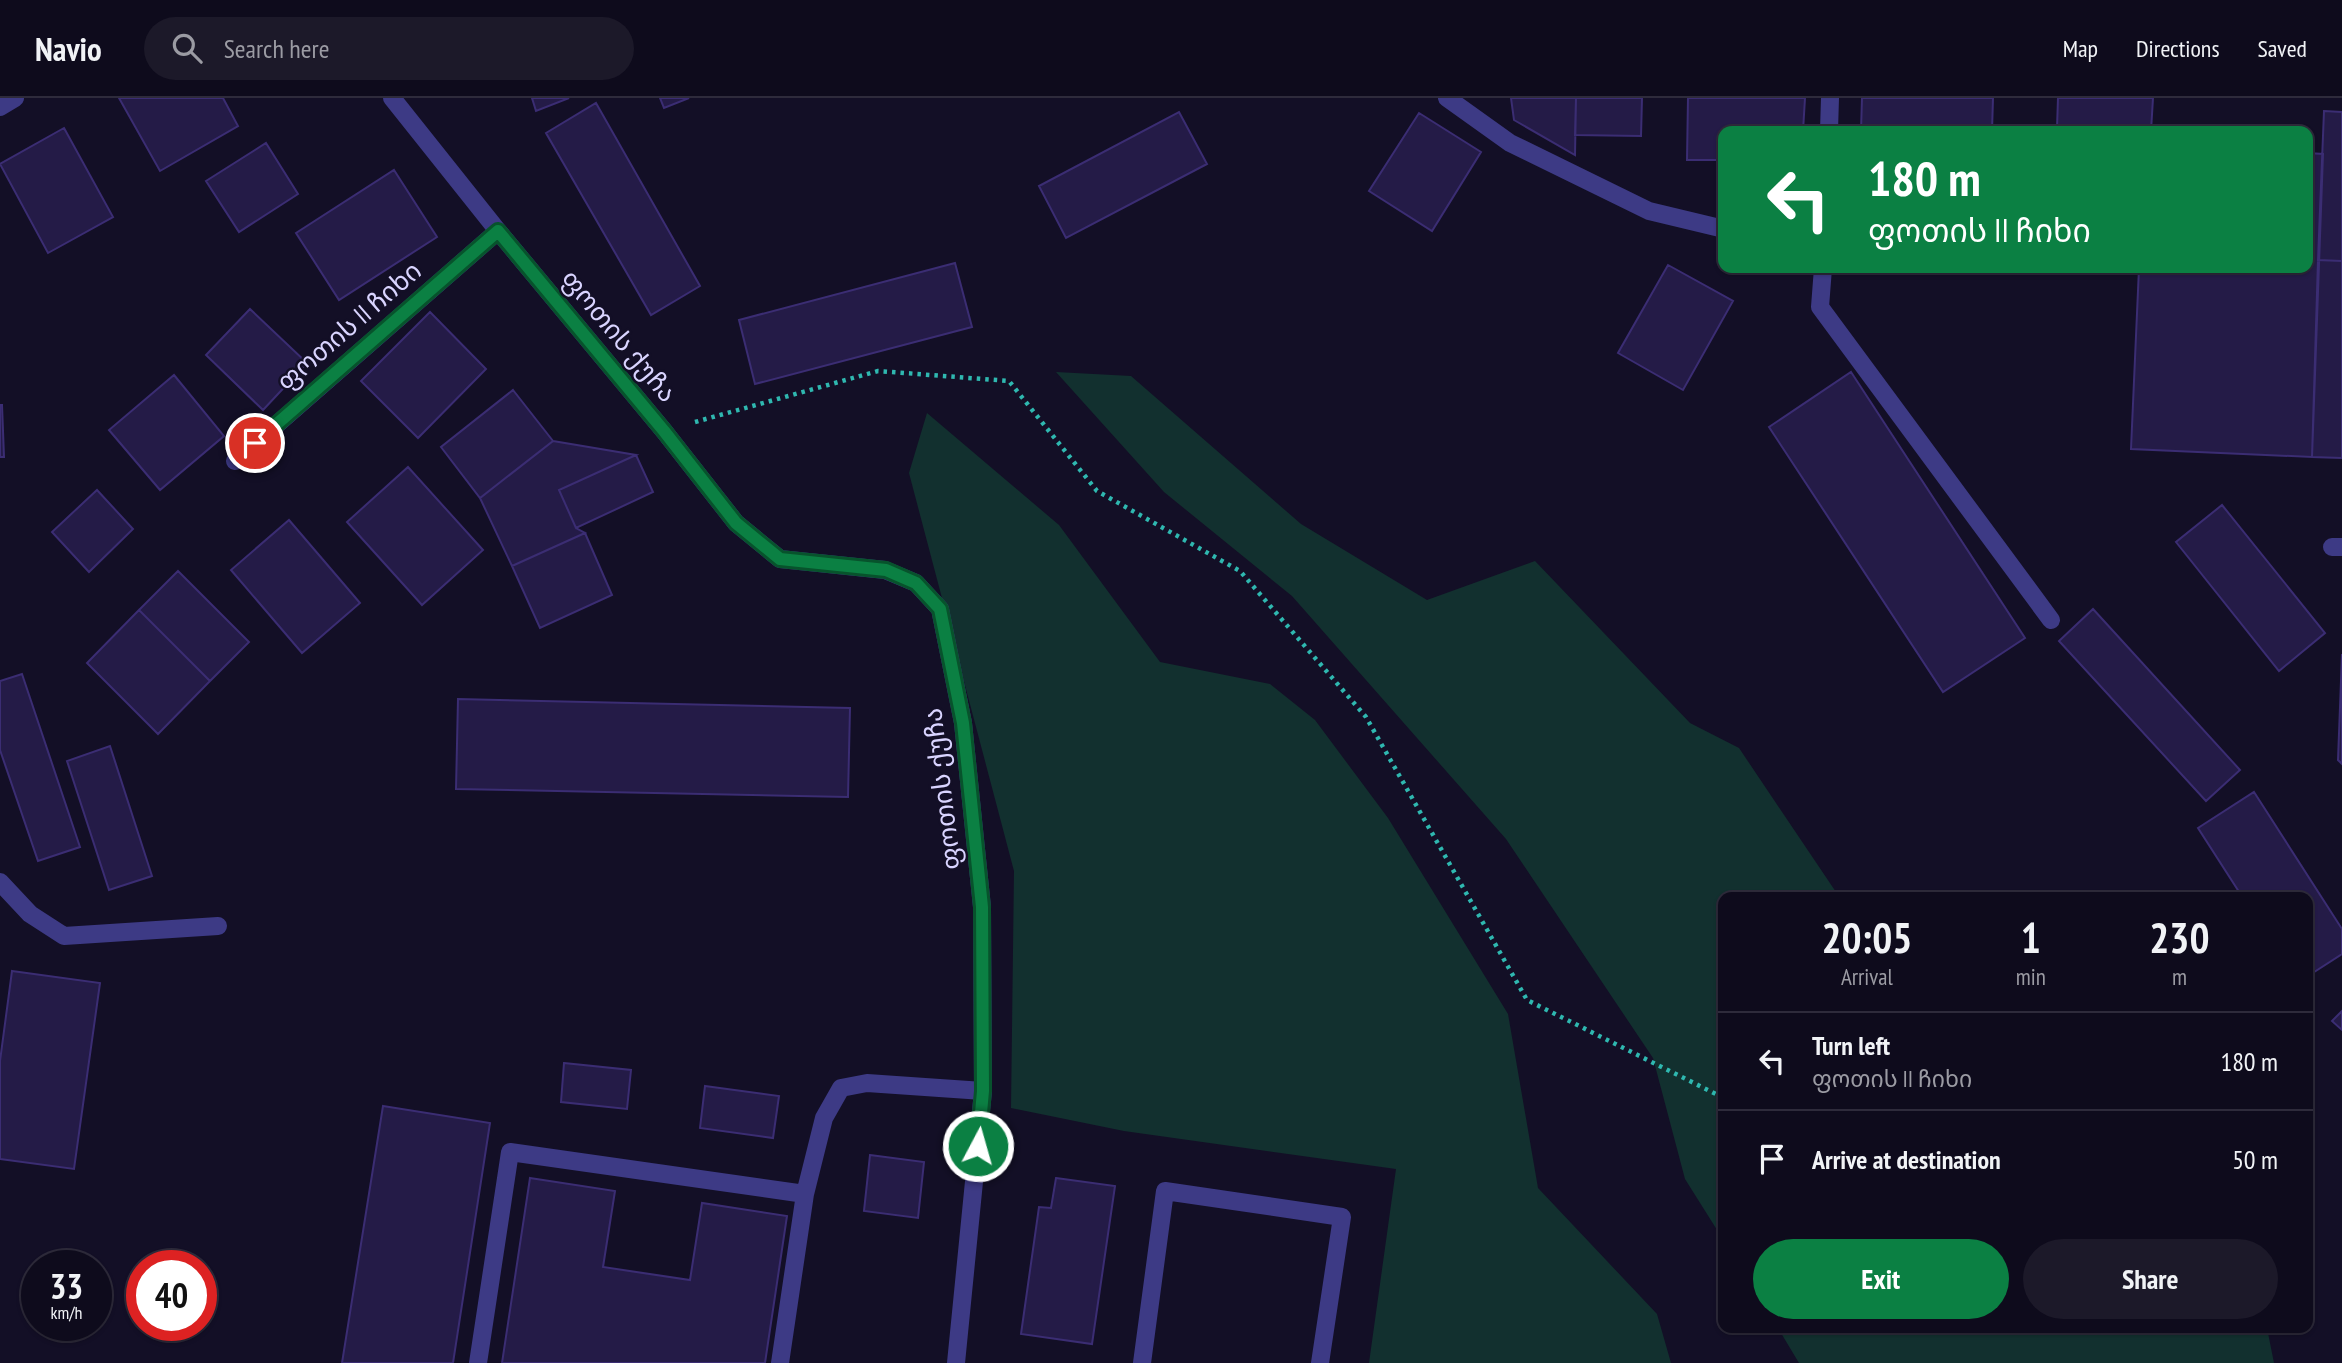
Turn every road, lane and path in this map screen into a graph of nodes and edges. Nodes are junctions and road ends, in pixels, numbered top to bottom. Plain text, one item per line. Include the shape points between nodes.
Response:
1 (15, 98) edge
2 (392, 98) edge
3 (1447, 98) edge
4 (1830, 98) edge
5 (0, 107) edge
6 (1829, 126) edge
7 (1718, 228) edge
8 (498, 231) junction
9 (1822, 273) edge
10 (664, 431) junction
11 (235, 461) dead end
12 (2051, 620) dead end
13 (0, 882) edge
14 (218, 926) dead end
15 (983, 1091) junction
16 (1718, 1095) edge
17 (804, 1194) junction
18 (478, 1363) edge
19 (779, 1363) edge
20 (956, 1363) edge
21 (1143, 1363) edge
22 (1320, 1363) edge

1 - 5 street
2 - 8 street, ფოთის ქუჩა
3 - 7 street via 1510,143 1649,211
4 - 6 street
8 - 10 street, ფოთის ქუჩა
8 - 11 street, ფოთის II ჩიხი
9 - 12 street via 1821,307
10 - 15 street, ფოთის ქუჩა via 736,523 780,559 886,570 916,583 940,609 963,723 982,907
10 - 16 path via 878,371 1009,381 1097,491 1240,571 1366,717 1527,1000
13 - 14 street via 30,915 64,936
15 - 17 street via 867,1083 841,1088 824,1118
15 - 20 street, ფოთის ქუჩა
17 - 18 street via 510,1152
17 - 19 street
21 - 22 street via 1165,1191 1342,1217

